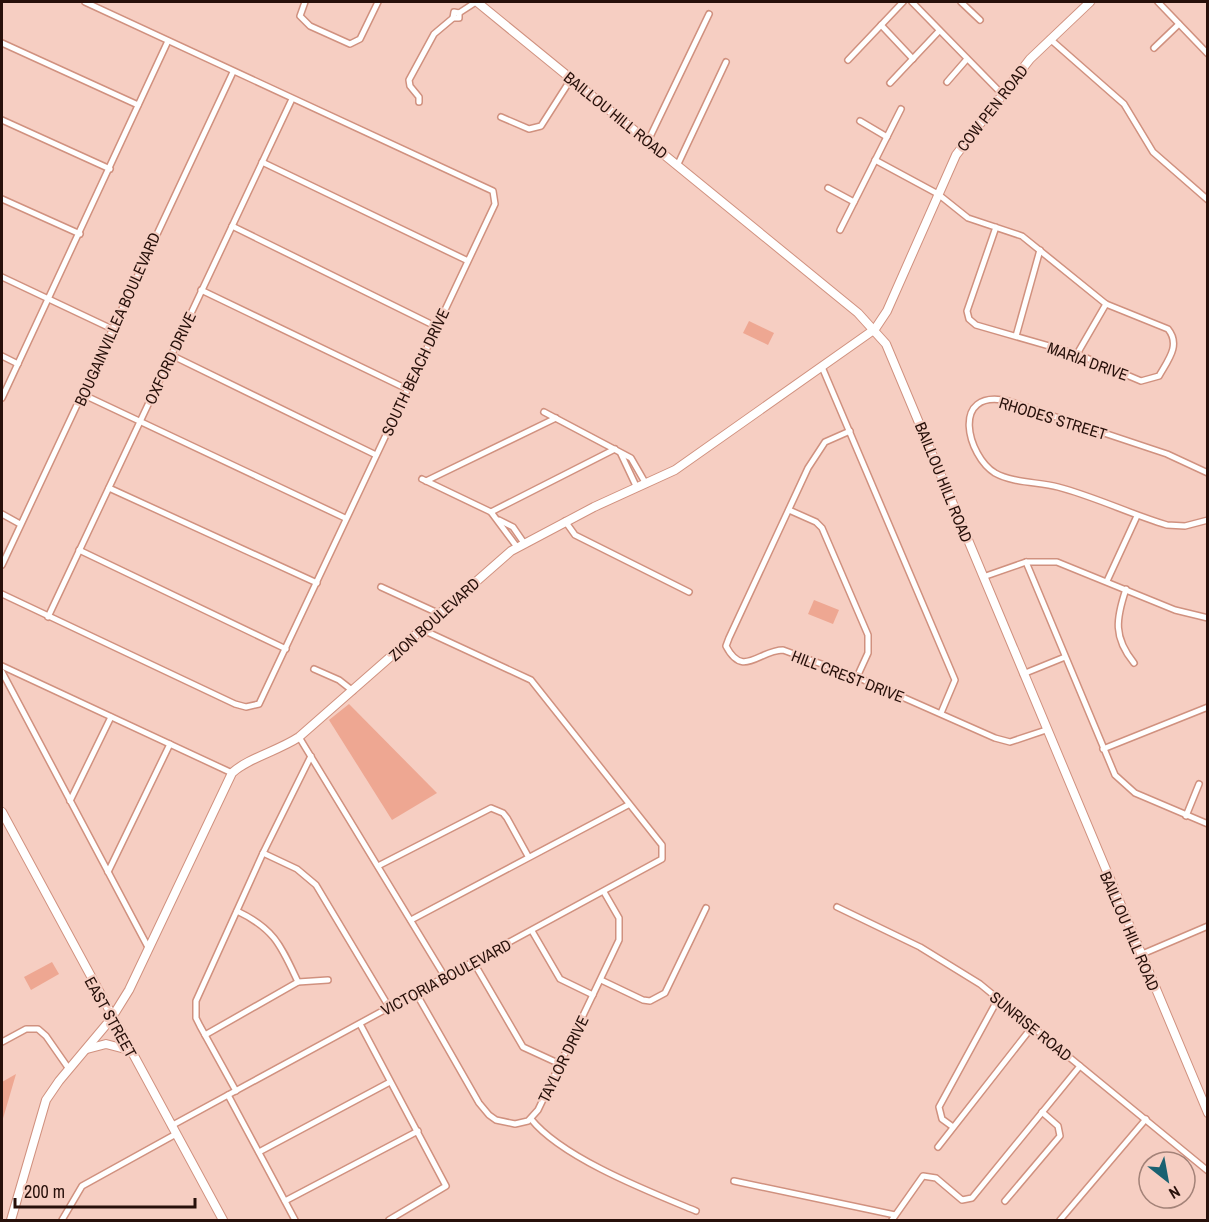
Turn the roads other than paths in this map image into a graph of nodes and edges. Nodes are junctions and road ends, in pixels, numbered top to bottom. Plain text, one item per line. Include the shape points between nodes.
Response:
1 (85, 2) edge
2 (305, 2) edge
3 (378, 2) edge
4 (477, 2) edge
5 (903, 2) edge
6 (912, 2) edge
7 (961, 2) edge
8 (1090, 2) edge
9 (1158, 2) edge
10 (709, 14) dead end
11 (980, 20) dead end
12 (1179, 24) junction
13 (881, 25) junction
14 (939, 31) junction
15 (1050, 39) junction
16 (168, 41) junction
17 (2, 43) edge
18 (1154, 48) dead end
19 (1208, 54) edge
20 (913, 59) junction
21 (967, 59) junction
22 (848, 60) dead end
23 (726, 63) dead end
24 (233, 72) junction
25 (571, 79) junction
26 (947, 82) dead end
27 (890, 83) dead end
28 (1002, 94) junction
29 (292, 99) junction
30 (419, 102) dead end
31 (138, 105) junction
32 (901, 109) dead end
33 (501, 117) dead end
34 (2, 120) edge
35 (860, 121) dead end
36 (887, 137) junction
37 (648, 141) junction
38 (875, 160) junction
39 (262, 162) junction
40 (677, 166) junction
41 (110, 169) junction
42 (828, 188) dead end
43 (938, 194) junction
44 (2, 199) edge
45 (1208, 200) edge
46 (854, 202) junction
47 (232, 226) junction
48 (996, 227) junction
49 (840, 230) dead end
50 (80, 234) junction
51 (1040, 250) junction
52 (466, 261) junction
53 (2, 276) edge
54 (201, 290) junction
55 (49, 298) junction
56 (1106, 304) junction
57 (437, 327) junction
58 (110, 328) junction
59 (875, 329) junction
60 (1016, 336) junction
61 (1077, 354) junction
62 (171, 355) junction
63 (2, 356) edge
64 (18, 364) junction
65 (822, 367) junction
66 (407, 389) junction
67 (84, 395) junction
68 (2, 398) edge
69 (544, 412) dead end
70 (556, 418) junction
71 (140, 421) junction
72 (850, 431) junction
73 (618, 451) junction
74 (376, 455) junction
75 (1208, 472) edge
76 (646, 484) junction
77 (109, 488) junction
78 (637, 488) junction
79 (789, 510) junction
80 (491, 512) junction
81 (2, 514) edge
82 (1137, 516) junction
83 (345, 518) junction
84 (1208, 520) edge
85 (565, 521) junction
86 (20, 524) junction
87 (521, 545) junction
88 (79, 550) junction
89 (1026, 562) junction
90 (2, 565) edge
91 (982, 577) junction
92 (1107, 581) junction
93 (317, 583) junction
94 (381, 587) dead end
95 (1126, 589) junction
96 (689, 592) dead end
97 (2, 594) edge
98 (440, 614) junction
99 (48, 617) junction
100 (1208, 618) edge
101 (423, 630) junction
102 (286, 649) junction
103 (1065, 657) junction
104 (1134, 663) dead end
105 (2, 666) edge
106 (314, 669) dead end
107 (2, 672) edge
108 (1023, 674) junction
109 (857, 677) junction
110 (353, 692) junction
111 (1208, 707) edge
112 (942, 713) junction
113 (111, 717) junction
114 (1046, 730) junction
115 (299, 737) junction
116 (170, 744) junction
117 (1103, 749) junction
118 (311, 756) junction
119 (232, 773) junction
120 (1199, 784) dead end
121 (70, 801) junction
122 (628, 805) junction
123 (2, 812) edge
124 (1186, 816) junction
125 (1208, 824) edge
126 (263, 853) junction
127 (528, 856) junction
128 (378, 866) junction
129 (108, 872) junction
130 (604, 892) junction
131 (837, 907) dead end
132 (706, 908) dead end
133 (237, 910) junction
134 (411, 920) junction
135 (1208, 926) edge
136 (532, 931) junction
137 (149, 948) junction
138 (1140, 955) junction
139 (474, 963) junction
140 (445, 977) junction
141 (327, 980) dead end
142 (601, 980) junction
143 (298, 982) junction
144 (417, 993) junction
145 (593, 995) junction
146 (998, 999) junction
147 (389, 1007) junction
148 (111, 1019) junction
149 (360, 1024) junction
150 (1032, 1027) junction
151 (205, 1035) junction
152 (2, 1042) edge
153 (85, 1050) junction
154 (129, 1050) junction
155 (560, 1064) junction
156 (1080, 1066) junction
157 (69, 1069) junction
158 (390, 1082) junction
159 (236, 1091) junction
160 (228, 1095) junction
161 (1042, 1112) junction
162 (1208, 1113) edge
163 (531, 1119) junction
164 (1146, 1119) junction
165 (171, 1126) junction
166 (953, 1127) junction
167 (418, 1131) junction
168 (176, 1134) junction
169 (938, 1147) dead end
170 (259, 1152) junction
171 (1208, 1171) edge
172 (734, 1181) dead end
173 (285, 1201) junction
174 (1005, 1201) dead end
175 (696, 1211) dead end
176 (894, 1218) edge
177 (11, 1221) edge
178 (62, 1221) edge
179 (223, 1221) edge
180 (295, 1221) edge
181 (389, 1221) edge
182 (1060, 1221) edge

1 - 16 street, SOUTH BEACH DRIVE
2 - 3 street via 300,16 310,26 350,44 360,39
4 - 25 main road, BAILLOU HILL ROAD
4 - 30 street via 454,12 453,18 434,34 409,80
5 - 13 street
6 - 14 street
7 - 11 street
8 - 15 main road, COW PEN ROAD
9 - 12 street
10 - 37 street
12 - 18 street
12 - 19 street
13 - 20 street
13 - 22 street
14 - 20 street
14 - 21 street
15 - 28 main road, COW PEN ROAD
15 - 45 street via 1124,104 1153,152
16 - 24 street, SOUTH BEACH DRIVE
16 - 31 street
17 - 31 street
20 - 27 street
21 - 26 street
21 - 28 street
23 - 40 street
24 - 29 street, SOUTH BEACH DRIVE
24 - 58 street, BOUGAINVILLEA BOULEVARD
25 - 33 street via 542,126 529,129
25 - 37 main road, BAILLOU HILL ROAD
28 - 43 main road, COW PEN ROAD via 956,155
29 - 39 street, OXFORD DRIVE
29 - 52 street, SOUTH BEACH DRIVE via 493,191 495,204
31 - 41 street
32 - 36 street
34 - 41 street
35 - 36 street
36 - 38 street
37 - 40 main road, BAILLOU HILL ROAD
38 - 43 street, MARIA DRIVE
38 - 46 street
39 - 47 street, OXFORD DRIVE
39 - 52 street
40 - 59 main road, BAILLOU HILL ROAD
41 - 50 street
42 - 46 street
43 - 48 street, MARIA DRIVE via 968,218
43 - 59 main road, COW PEN ROAD via 887,311
44 - 50 street
46 - 49 street
47 - 54 street, OXFORD DRIVE
47 - 57 street
48 - 51 street, MARIA DRIVE via 1022,236
48 - 60 street, MARIA DRIVE via 967,310 976,325
50 - 55 street
51 - 56 street, MARIA DRIVE
51 - 60 street
52 - 57 street, SOUTH BEACH DRIVE
53 - 55 street
54 - 62 street, OXFORD DRIVE
54 - 66 street
55 - 58 street
55 - 64 street
56 - 61 street
56 - 61 street, MARIA DRIVE via 1168,329 1174,337 1174,348 1159,376 1141,381
57 - 66 street, SOUTH BEACH DRIVE
58 - 67 street, BOUGAINVILLEA BOULEVARD
59 - 65 main road, ZION BOULEVARD
59 - 91 main road, BAILLOU HILL ROAD via 894,359
60 - 61 street, MARIA DRIVE
62 - 71 street, OXFORD DRIVE
62 - 74 street
63 - 64 street
64 - 68 street
65 - 72 street
65 - 76 main road, ZION BOULEVARD via 690,460
66 - 74 street, SOUTH BEACH DRIVE
67 - 71 street
67 - 86 street, BOUGAINVILLEA BOULEVARD
69 - 70 street
70 - 73 street
70 - 80 street via 424,480
71 - 77 street, OXFORD DRIVE
71 - 83 street
72 - 79 street, HILL CREST DRIVE via 819,448
72 - 112 street via 955,680
73 - 76 street via 635,462
73 - 78 street
73 - 80 street
74 - 83 street, SOUTH BEACH DRIVE
75 - 82 street, RHODES STREET via 1167,454 1008,401 985,401 970,414 971,434 981,457 993,471 1080,494
76 - 78 main road, ZION BOULEVARD
77 - 88 street, OXFORD DRIVE
77 - 93 street
78 - 85 main road, ZION BOULEVARD
79 - 109 street via 822,528 868,635 868,653
79 - 109 street, HILL CREST DRIVE via 726,646 738,661 753,661 774,650 783,650
80 - 87 street
81 - 86 street
82 - 84 street, RHODES STREET via 1180,527
82 - 92 street
83 - 93 street, SOUTH BEACH DRIVE
85 - 87 main road, ZION BOULEVARD
85 - 96 street via 575,535
86 - 90 street, BOUGAINVILLEA BOULEVARD
87 - 98 main road, ZION BOULEVARD
88 - 99 street, OXFORD DRIVE
88 - 102 street
89 - 91 street
89 - 92 street via 1063,563
89 - 103 street
91 - 108 main road, BAILLOU HILL ROAD
92 - 95 street
93 - 102 street, SOUTH BEACH DRIVE
94 - 98 street
95 - 100 street via 1186,614
95 - 104 street via 1118,613 1117,633
97 - 99 street, SOUTH BEACH DRIVE
98 - 101 main road, ZION BOULEVARD
99 - 102 street, SOUTH BEACH DRIVE via 246,707 259,704 264,697
101 - 110 main road, ZION BOULEVARD
101 - 122 street via 531,680
103 - 108 street
103 - 117 street
105 - 113 street
106 - 110 street via 339,680
107 - 121 street
108 - 114 main road, BAILLOU HILL ROAD
109 - 112 street, HILL CREST DRIVE
110 - 115 main road, ZION BOULEVARD
111 - 117 street
112 - 114 street, HILL CREST DRIVE via 1010,742
113 - 116 street
113 - 121 street
114 - 138 main road, BAILLOU HILL ROAD
115 - 118 street
115 - 119 main road, ZION BOULEVARD
116 - 119 street
116 - 129 street
117 - 124 street via 1112,771 1125,786
118 - 126 street
118 - 128 street
119 - 137 main road
120 - 124 street
121 - 129 street
122 - 127 street
122 - 130 street, VICTORIA BOULEVARD via 662,845 662,859
123 - 148 main road, EAST STREET
124 - 125 street
126 - 133 street
126 - 147 street via 297,869 316,885
127 - 128 street via 507,818 491,808
127 - 134 street
128 - 134 street
129 - 137 street
130 - 136 street, VICTORIA BOULEVARD
130 - 142 street, TAYLOR DRIVE via 619,918 621,933
131 - 146 street, SUNRISE ROAD via 920,947
132 - 142 street via 666,993 643,1000
133 - 143 street via 267,928
133 - 151 street via 196,1001 196,1018
134 - 140 street
135 - 138 street
136 - 139 street, VICTORIA BOULEVARD
136 - 145 street via 560,979
137 - 148 main road
138 - 162 main road, BAILLOU HILL ROAD
139 - 140 street, VICTORIA BOULEVARD
139 - 155 street via 522,1047
140 - 144 street, VICTORIA BOULEVARD
141 - 143 street
142 - 145 street, TAYLOR DRIVE
143 - 151 street
144 - 147 street, VICTORIA BOULEVARD
144 - 163 street, TAYLOR DRIVE via 489,1115 515,1124
145 - 155 street, TAYLOR DRIVE
146 - 150 street, SUNRISE ROAD
146 - 166 street via 939,1107 942,1119
147 - 149 street, VICTORIA BOULEVARD
148 - 153 main road
148 - 154 main road, EAST STREET
149 - 158 street
149 - 159 street, VICTORIA BOULEVARD
150 - 156 street, SUNRISE ROAD
150 - 166 street
151 - 159 street
152 - 157 street via 26,1029 38,1029
153 - 154 main road via 106,1044
153 - 157 main road
154 - 165 main road, EAST STREET
155 - 163 street, TAYLOR DRIVE
156 - 161 street
156 - 164 street, SUNRISE ROAD
157 - 177 main road via 46,1100
158 - 167 street
158 - 170 street
159 - 160 street, VICTORIA BOULEVARD
160 - 165 street, VICTORIA BOULEVARD
160 - 170 street
161 - 174 street via 1058,1126 1060,1136
161 - 176 street via 972,1198 962,1200 940,1181 926,1175 918,1180
163 - 175 street via 568,1148 618,1178
164 - 171 street, SUNRISE ROAD
164 - 182 street
165 - 168 main road, EAST STREET
166 - 169 street
167 - 173 street
167 - 181 street via 446,1186
168 - 178 street via 82,1186
168 - 179 main road, EAST STREET
170 - 173 street
172 - 176 street
173 - 180 street

